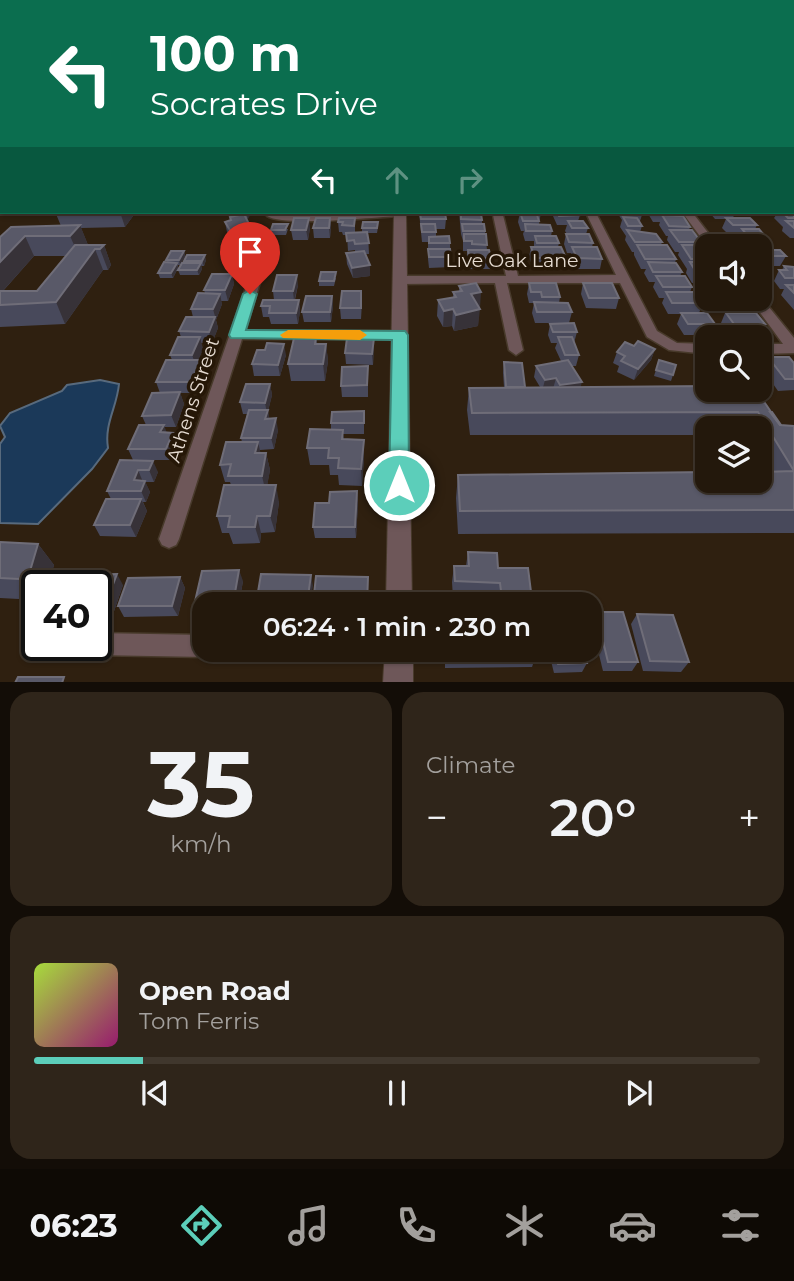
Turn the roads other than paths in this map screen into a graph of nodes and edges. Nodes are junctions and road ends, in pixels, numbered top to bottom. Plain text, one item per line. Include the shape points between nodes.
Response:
1 (365, 214) edge
2 (400, 214) edge
3 (689, 214) edge
4 (498, 215) dead end
5 (592, 215) dead end
6 (272, 216) dead end
7 (704, 234) edge
8 (257, 273) dead end
9 (507, 279) junction
10 (625, 279) junction
11 (400, 280) junction
12 (765, 311) edge
13 (237, 335) junction
14 (400, 335) junction
15 (695, 348) edge
16 (794, 348) edge
17 (772, 349) edge
18 (516, 350) dead end
19 (169, 540) dead end
20 (399, 592) edge
21 (112, 644) edge
22 (192, 646) edge
23 (399, 662) edge
24 (398, 682) edge

1 - 6 street
2 - 11 street
3 - 7 street
4 - 9 street
5 - 10 street
8 - 13 street, Athens Street
9 - 10 street, Live Oak Lane
9 - 11 street, Live Oak Lane
9 - 18 street
10 - 15 street via 652,334 674,347
11 - 14 street
12 - 16 street
13 - 14 street
13 - 19 street, Athens Street
14 - 20 street
16 - 17 street
21 - 22 street
23 - 24 street

